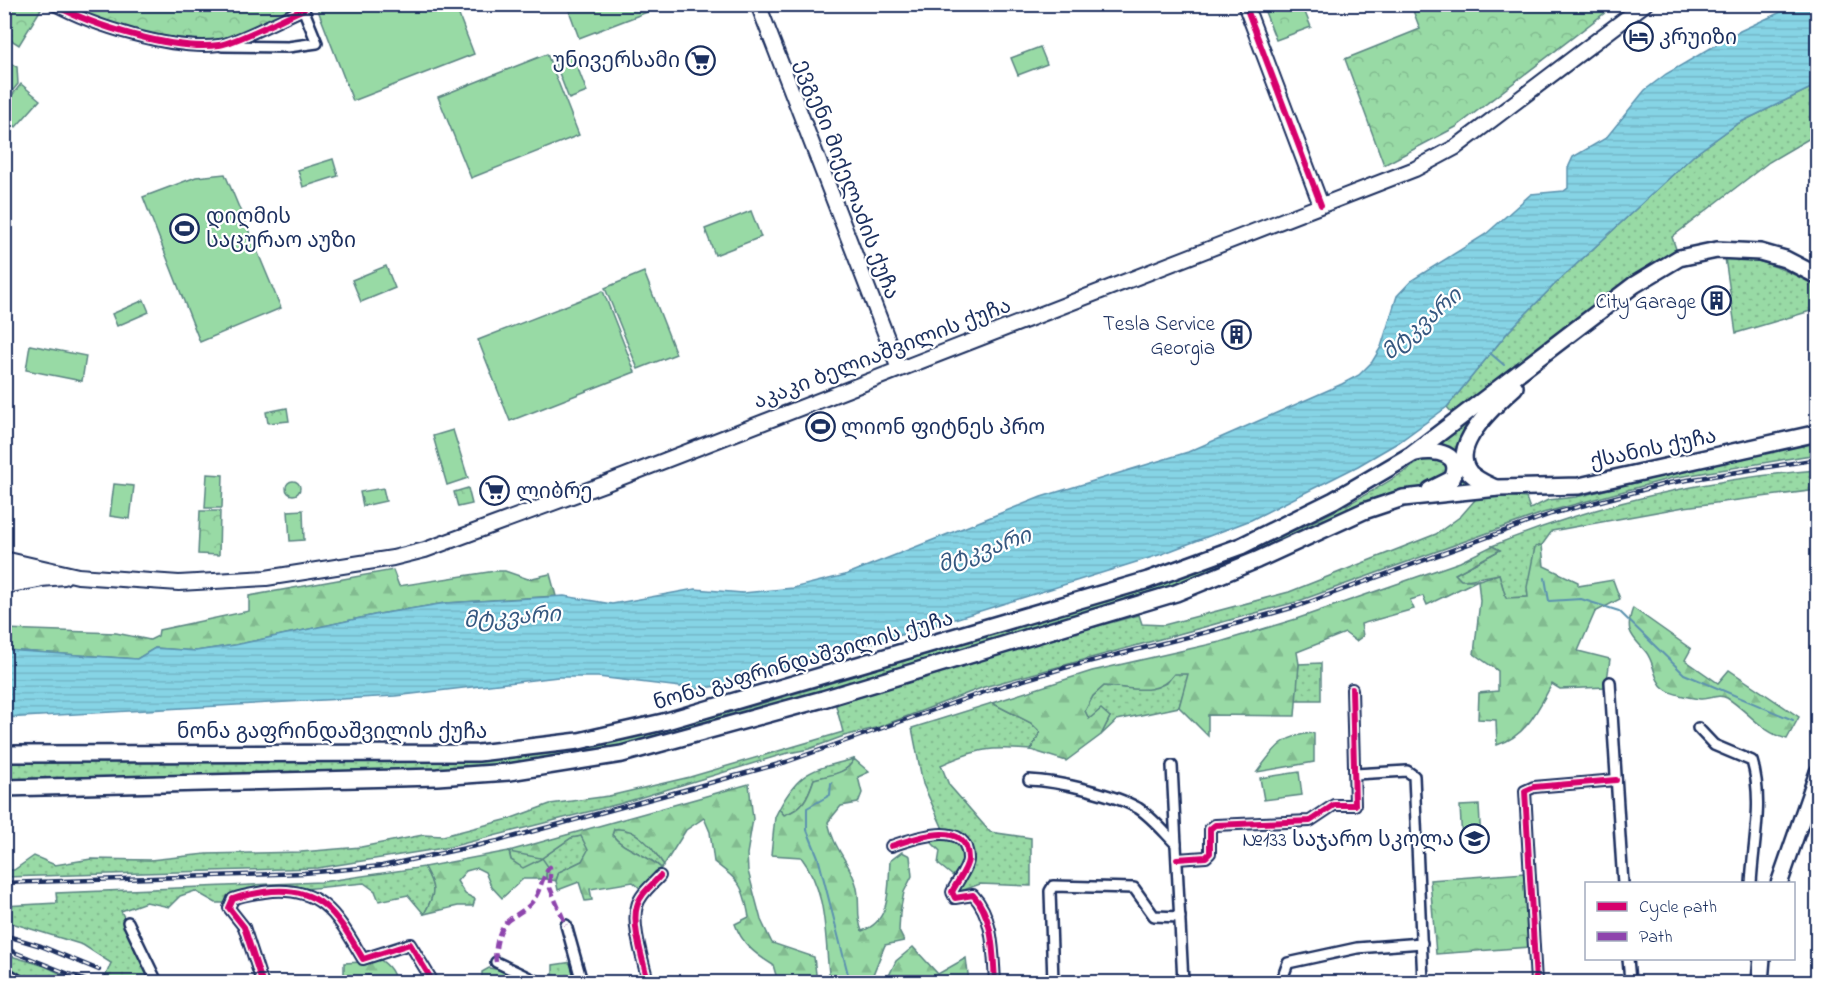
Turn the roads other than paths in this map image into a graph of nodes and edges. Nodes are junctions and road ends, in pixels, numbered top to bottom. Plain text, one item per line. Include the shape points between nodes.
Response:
1 (53, 4) edge
2 (758, 4) edge
3 (1245, 4) edge
4 (1646, 4) edge
5 (302, 7) edge
6 (220, 45) junction
7 (1321, 205) junction
8 (1818, 276) edge
9 (1545, 354) junction
10 (899, 369) junction
11 (1818, 421) edge
12 (1818, 433) edge
13 (1784, 440) junction
14 (1411, 454) junction
15 (1496, 488) junction
16 (1419, 495) junction
17 (4, 559) edge
18 (33, 566) junction
19 (8, 572) edge
20 (78, 576) junction
21 (40, 579) junction
22 (4, 586) edge
23 (1610, 682) dead end
24 (1352, 688) dead end
25 (1698, 728) dead end
26 (4, 754) edge
27 (1172, 766) dead end
28 (1818, 772) edge
29 (1355, 774) junction
30 (1029, 780) dead end
31 (1616, 780) junction
32 (4, 788) edge
33 (1176, 844) junction
34 (891, 846) dead end
35 (1177, 859) junction
36 (660, 876) dead end
37 (1623, 882) edge
38 (1751, 882) edge
39 (1780, 882) edge
40 (1180, 917) junction
41 (128, 922) dead end
42 (566, 925) dead end
43 (1422, 943) junction
44 (1628, 960) edge
45 (1762, 960) edge
46 (496, 962) dead end
47 (4, 971) edge
48 (18, 980) dead end
49 (157, 982) edge
50 (262, 982) edge
51 (433, 982) edge
52 (538, 982) edge
53 (582, 982) edge
54 (648, 982) edge
55 (995, 982) edge
56 (1053, 982) edge
57 (1183, 982) edge
58 (1281, 982) edge
59 (1423, 982) edge
60 (1536, 982) edge
61 (1630, 982) edge
62 (1760, 982) edge

1 - 6 street via 133,34 171,43
2 - 10 main road, ევგენი მიქელაძის ქუჩა
3 - 7 main road
4 - 7 main road, აკაკი ბელიაშვილის ქუჩა via 1456,147 1415,169
5 - 6 street
5 - 6 street via 317,43 288,47
7 - 10 main road, აკაკი ბელიაშვილის ქუჩა
8 - 9 main road via 1785,259 1760,252 1717,250 1688,255 1653,272
9 - 14 main road, ნონა გაფრინდაშვილის ქუჩა
9 - 15 main road via 1493,407 1467,442 1464,459 1468,470
10 - 20 main road, აკაკი ბელიაშვილის ქუჩა via 544,507 403,555 266,578 179,583
11 - 13 main road
12 - 13 main road, ქსანის ქუჩა
13 - 15 main road, ქსანის ქუჩა via 1579,486
14 - 16 main road via 1442,452 1454,464 1452,479
14 - 26 main road, ნონა გაფრინდაშვილის ქუჩა via 1309,513 1241,546 1170,573 730,704 611,735 477,753
15 - 16 main road, ნონა გაფრინდაშვილის ქუჩა
16 - 32 main road, ნონა გაფრინდაშვილის ქუჩა via 1364,511 1176,592 812,702 622,754 509,772 446,776
17 - 18 main road, აკაკი ბელიაშვილის ქუჩა
18 - 19 main road
18 - 20 main road, აკაკი ბელიაშვილის ქუჩა
19 - 21 main road, აკაკი ბელიაშვილის ქუჩა
20 - 21 main road, აკაკი ბელიაშვილის ქუჩა
21 - 22 main road
23 - 31 street
24 - 29 street
25 - 38 street via 1714,745 1752,761 1758,825 1753,841
27 - 33 street
28 - 39 main road
29 - 35 street via 1355,805 1334,805 1310,821 1215,825 1210,830 1210,853 1206,857
29 - 43 street via 1407,771 1414,776
30 - 33 street via 1051,781 1126,802 1140,809
31 - 37 street
31 - 60 street via 1525,791
33 - 35 street
34 - 55 street via 931,833 952,836 965,844 968,861 952,892 955,898 974,895 985,910
35 - 40 street
36 - 54 street via 636,907
40 - 56 street via 1154,916 1134,888 1053,886
40 - 57 street
41 - 49 street
42 - 53 street
43 - 58 street via 1357,948 1288,963
43 - 59 street
44 - 61 street
45 - 62 main road
46 - 52 street
47 - 48 street
50 - 51 street via 244,927 229,908 233,899 242,895 287,889 300,891 325,906 363,959 410,944

